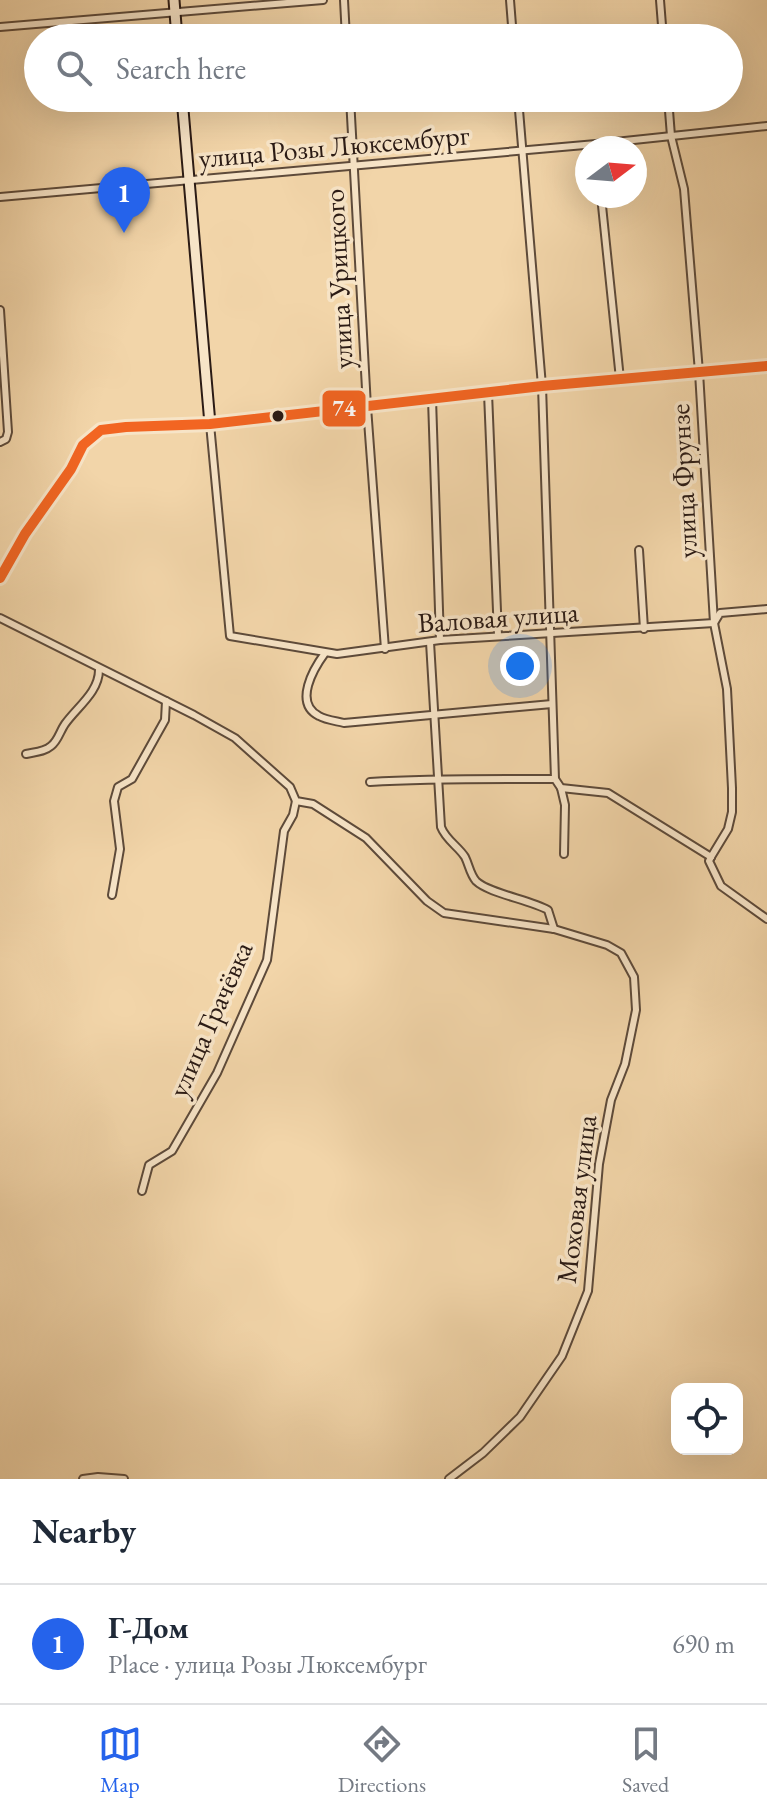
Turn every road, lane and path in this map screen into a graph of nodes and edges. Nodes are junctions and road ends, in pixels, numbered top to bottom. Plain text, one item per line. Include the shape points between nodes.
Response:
1 (174, 0) edge
2 (323, 0) edge
3 (344, 0) edge
4 (510, 0) edge
5 (660, 0) edge
6 (175, 13) junction
7 (38, 24) edge
8 (176, 24) edge
9 (345, 24) edge
10 (512, 24) edge
11 (662, 24) edge
12 (24, 25) edge
13 (0, 27) edge
14 (183, 112) edge
15 (351, 112) edge
16 (519, 112) edge
17 (669, 112) edge
18 (767, 126) edge
19 (671, 136) junction
20 (647, 139) edge
21 (575, 147) edge
22 (522, 150) junction
23 (354, 166) junction
24 (188, 181) junction
25 (0, 197) edge
26 (602, 208) edge
27 (0, 310) edge
28 (767, 366) edge
29 (699, 372) junction
30 (620, 380) junction
31 (542, 386) junction
32 (488, 393) junction
33 (432, 399) junction
34 (367, 407) junction
35 (210, 424) junction
36 (3, 440) edge
37 (639, 550) dead end
38 (0, 578) edge
39 (767, 609) edge
40 (0, 618) edge
41 (714, 623) junction
42 (644, 629) junction
43 (550, 633) junction
44 (498, 635) junction
45 (440, 640) junction
46 (430, 642) junction
47 (385, 649) junction
48 (325, 653) junction
49 (99, 670) junction
50 (166, 701) junction
51 (552, 704) junction
52 (436, 714) junction
53 (26, 754) dead end
54 (440, 779) junction
55 (555, 779) junction
56 (370, 782) dead end
57 (561, 788) junction
58 (296, 801) junction
59 (564, 854) dead end
60 (711, 857) junction
61 (112, 895) dead end
62 (767, 919) edge
63 (554, 929) junction
64 (142, 1191) dead end
65 (83, 1479) edge
66 (124, 1479) edge
67 (449, 1479) edge

1 - 6 main road
2 - 6 street
3 - 9 street
4 - 10 street
5 - 11 street
6 - 7 street
6 - 8 main road
12 - 13 street
14 - 24 main road
15 - 23 street, улица Урицкого
16 - 22 street
17 - 19 street, улица Фрунзе
18 - 19 street, улица Розы Люксембург
19 - 20 street, улица Розы Люксембург
19 - 29 street, улица Фрунзе via 684,189
21 - 22 street, улица Розы Люксембург
22 - 23 street, улица Розы Люксембург
22 - 31 street
23 - 24 street, улица Розы Люксембург
23 - 34 street, улица Урицкого
24 - 25 street, улица Розы Люксембург
24 - 35 main road
26 - 30 street
27 - 36 street via 7,395
28 - 29 main road
29 - 30 main road
29 - 41 street, улица Фрунзе
30 - 31 main road
31 - 32 main road
31 - 43 street
32 - 33 main road
32 - 44 street
33 - 34 main road
33 - 45 street
34 - 35 main road
34 - 47 street, улица Урицкого
35 - 38 street via 101,430 83,445
35 - 48 street, Валовая улица via 230,636
37 - 42 street
39 - 41 street, Валовая улица via 720,613
40 - 49 street
41 - 42 street, Валовая улица
41 - 60 street, улица Фрунзе via 727,689 732,812
42 - 43 street, Валовая улица
43 - 44 street, Валовая улица
43 - 51 street
44 - 45 street, Валовая улица
45 - 46 street, Валовая улица
46 - 47 street, Валовая улица
46 - 52 street
47 - 48 street, Валовая улица
48 - 52 street via 307,687 311,709 318,716 344,723
49 - 50 street
49 - 53 street via 99,680 53,745
50 - 58 street via 235,738 290,787
50 - 61 street via 165,720 132,779 118,787 114,801 120,849
51 - 52 street
51 - 55 street
52 - 54 street
54 - 55 street
54 - 56 street
54 - 63 street via 441,827 476,881 548,910
55 - 57 street
57 - 59 street
57 - 60 street via 608,793
58 - 63 street, Моховая улица via 313,804 366,838 444,913
58 - 64 street, улица Грачёвка via 284,831 267,960 217,1073 172,1151 149,1165
60 - 62 street via 721,886
63 - 67 street, Моховая улица via 621,953 634,977 636,1010 599,1164 588,1291 562,1356 520,1417
65 - 66 street

